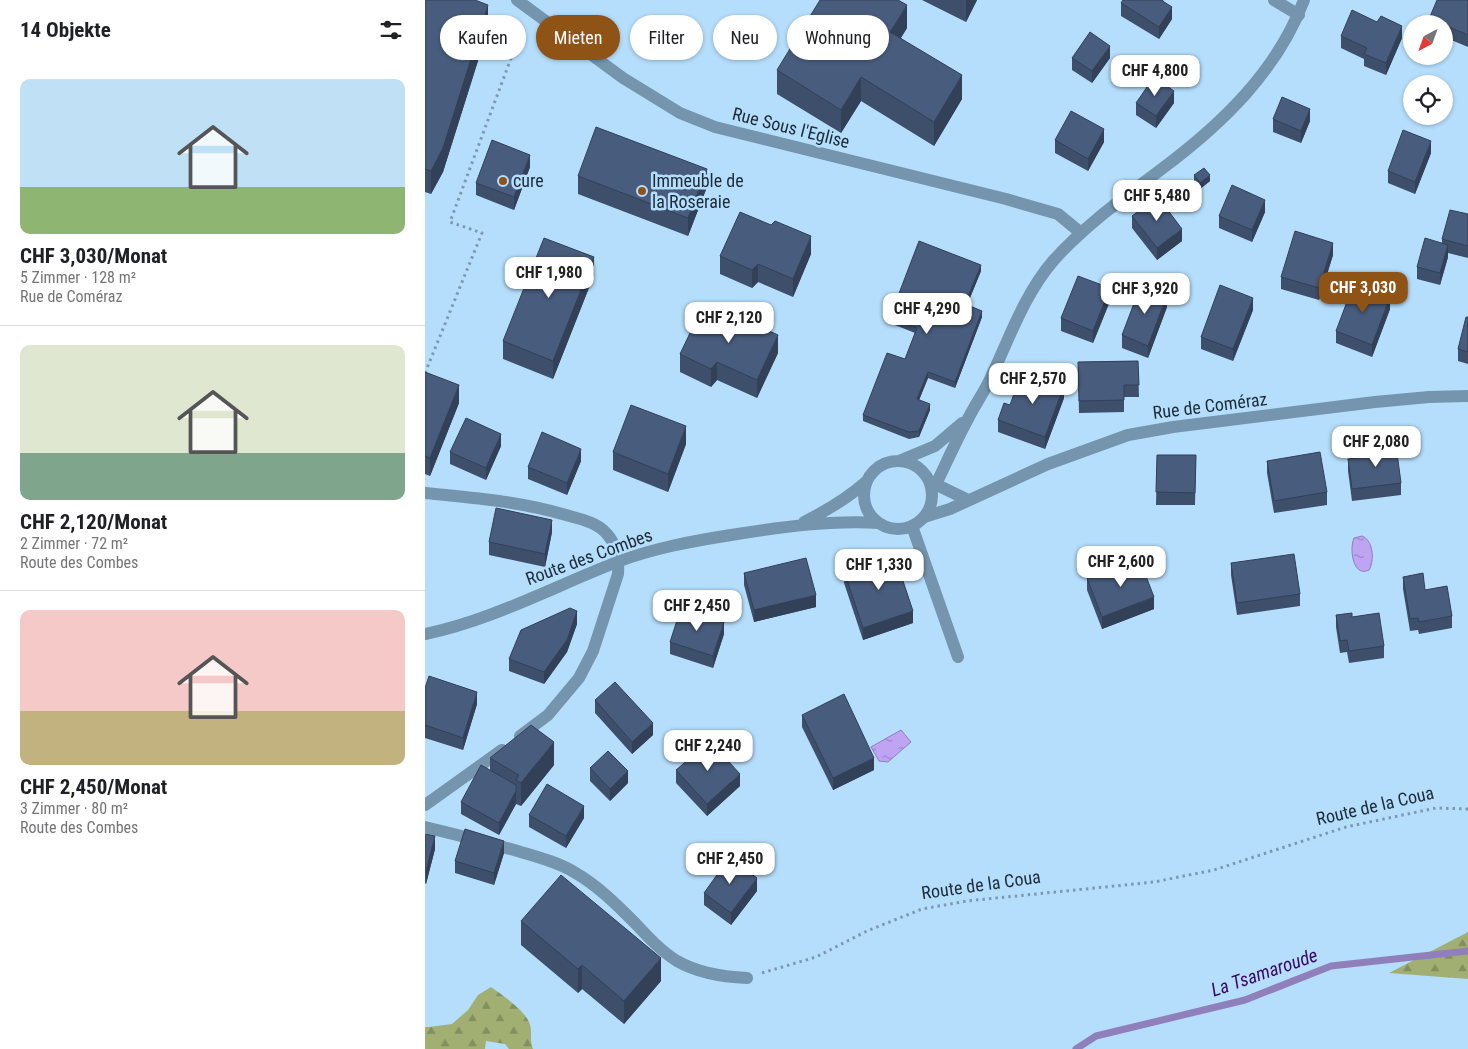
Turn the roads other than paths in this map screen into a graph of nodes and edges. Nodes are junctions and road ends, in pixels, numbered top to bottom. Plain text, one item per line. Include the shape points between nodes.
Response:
1 (517, 0) edge
2 (1274, 0) edge
3 (1305, 0) edge
4 (1299, 15) junction
5 (1081, 233) junction
6 (1468, 396) edge
7 (969, 416) junction
8 (896, 462) junction
9 (867, 480) junction
10 (933, 485) junction
11 (425, 493) edge
12 (968, 500) junction
13 (924, 517) junction
14 (879, 523) junction
15 (800, 524) junction
16 (912, 526) junction
17 (619, 561) junction
18 (425, 634) edge
19 (958, 657) dead end
20 (425, 806) edge
21 (425, 826) edge
22 (747, 978) road end

1 - 5 street, Rue Sous l'Eglise via 623,78 688,116 715,127 1049,211 1058,214
2 - 4 street
3 - 4 street, Route des Combes
4 - 5 street, Route des Combes via 1264,73 1232,110
5 - 7 street, Route des Combes via 1053,262 1031,293
6 - 12 street, Rue de Coméraz via 1375,402 1128,435 1048,464
7 - 8 street, Route des Combes via 935,446
7 - 10 street, Route des Combes
8 - 9 street, Route des Combes via 877,468
8 - 10 street via 918,468
9 - 14 street via 864,492 866,507
9 - 15 street, Route des Combes via 844,499
10 - 12 street
10 - 13 street, Route des Combes via 931,503
11 - 17 street via 506,501 583,520 607,534
12 - 13 street, Rue de Coméraz
13 - 16 street
14 - 15 street, Route des Combes
14 - 16 street, Route des Combes via 895,529
15 - 17 street, Route des Combes via 667,547
16 - 19 street
17 - 18 street, Route des Combes via 461,624
17 - 20 street via 598,638 579,678 548,715
21 - 22 street via 544,859 572,870 617,904 663,951 679,962 700,971

